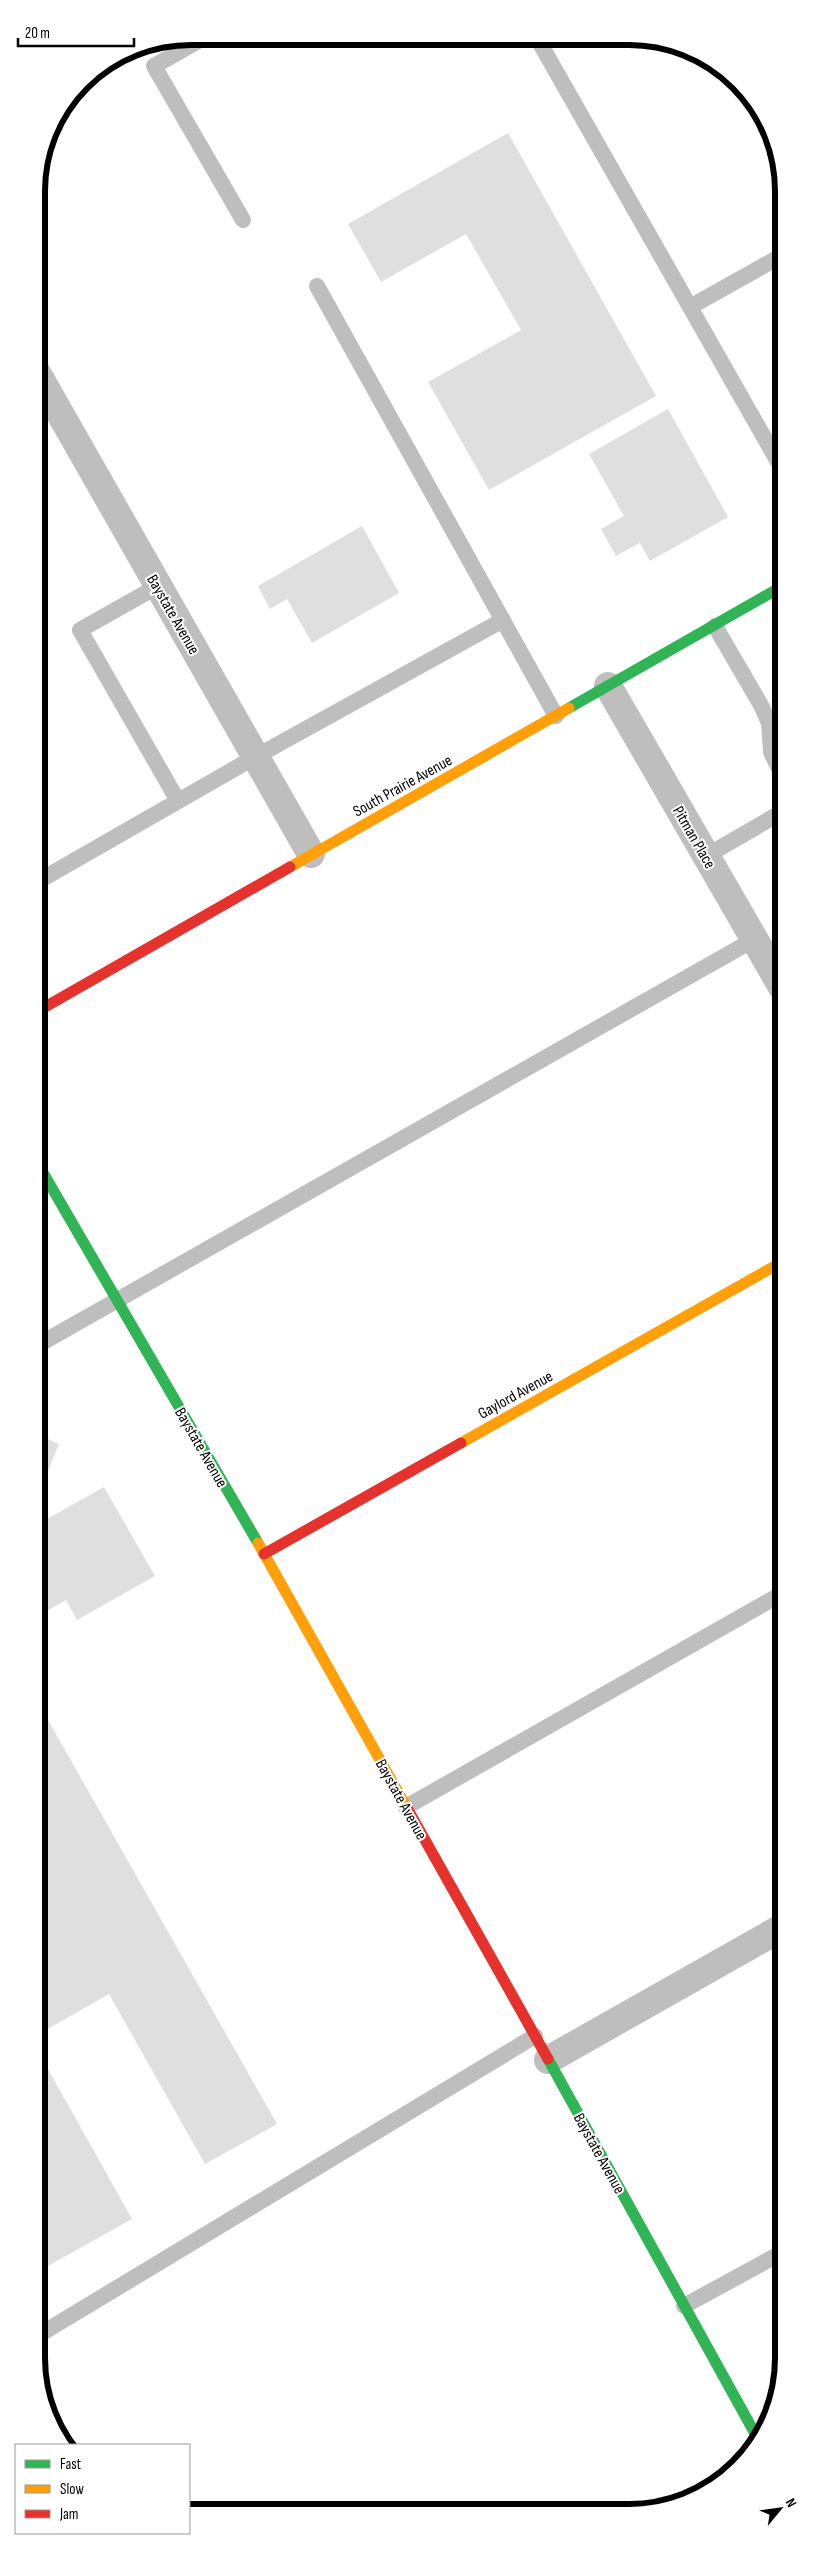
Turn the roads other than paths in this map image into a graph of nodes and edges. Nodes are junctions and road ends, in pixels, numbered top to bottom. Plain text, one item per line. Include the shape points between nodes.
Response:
1 (191, 45) edge
2 (541, 45) edge
3 (243, 220) dead end
4 (775, 259) edge
5 (317, 286) dead end
6 (690, 306) junction
7 (45, 397) edge
8 (775, 456) edge
9 (158, 586) junction
10 (775, 590) edge
11 (503, 620) junction
12 (714, 626) junction
13 (608, 686) junction
14 (556, 716) junction
15 (255, 756) junction
16 (775, 760) edge
17 (178, 801) junction
18 (775, 816) edge
19 (311, 854) junction
20 (706, 856) junction
21 (45, 877) edge
22 (755, 939) junction
23 (775, 975) edge
24 (45, 1007) edge
25 (45, 1176) edge
26 (775, 1266) edge
27 (116, 1300) junction
28 (45, 1341) edge
29 (264, 1554) junction
30 (775, 1597) edge
31 (406, 1807) junction
32 (775, 1931) edge
33 (535, 2036) junction
34 (548, 2060) junction
35 (775, 2256) edge
36 (684, 2306) junction
37 (45, 2331) edge
38 (754, 2432) edge

1 - 3 lane via 154,66
2 - 6 lane
4 - 6 lane
5 - 11 lane
6 - 8 lane
7 - 9 street, Baystate Avenue
9 - 15 street, Baystate Avenue
9 - 17 lane via 80,630
10 - 12 street, South Prairie Avenue
11 - 14 lane
11 - 15 lane
12 - 13 street, South Prairie Avenue
12 - 16 lane via 762,707 769,723 771,752
13 - 14 street, South Prairie Avenue
13 - 20 street, Pitman Place
14 - 19 street, South Prairie Avenue
15 - 17 lane
15 - 19 street, Baystate Avenue
17 - 21 lane
18 - 20 lane
19 - 24 street, South Prairie Avenue
20 - 22 street, Pitman Place
22 - 23 street, Pitman Place
22 - 27 lane
25 - 27 street, Baystate Avenue
26 - 29 street, Gaylord Avenue
27 - 28 lane
27 - 29 street, Baystate Avenue
29 - 31 street, Baystate Avenue
30 - 31 lane
31 - 33 street, Baystate Avenue
32 - 34 street
33 - 34 street, Baystate Avenue
33 - 37 lane
34 - 36 street, Baystate Avenue
35 - 36 lane
36 - 38 street, Baystate Avenue

